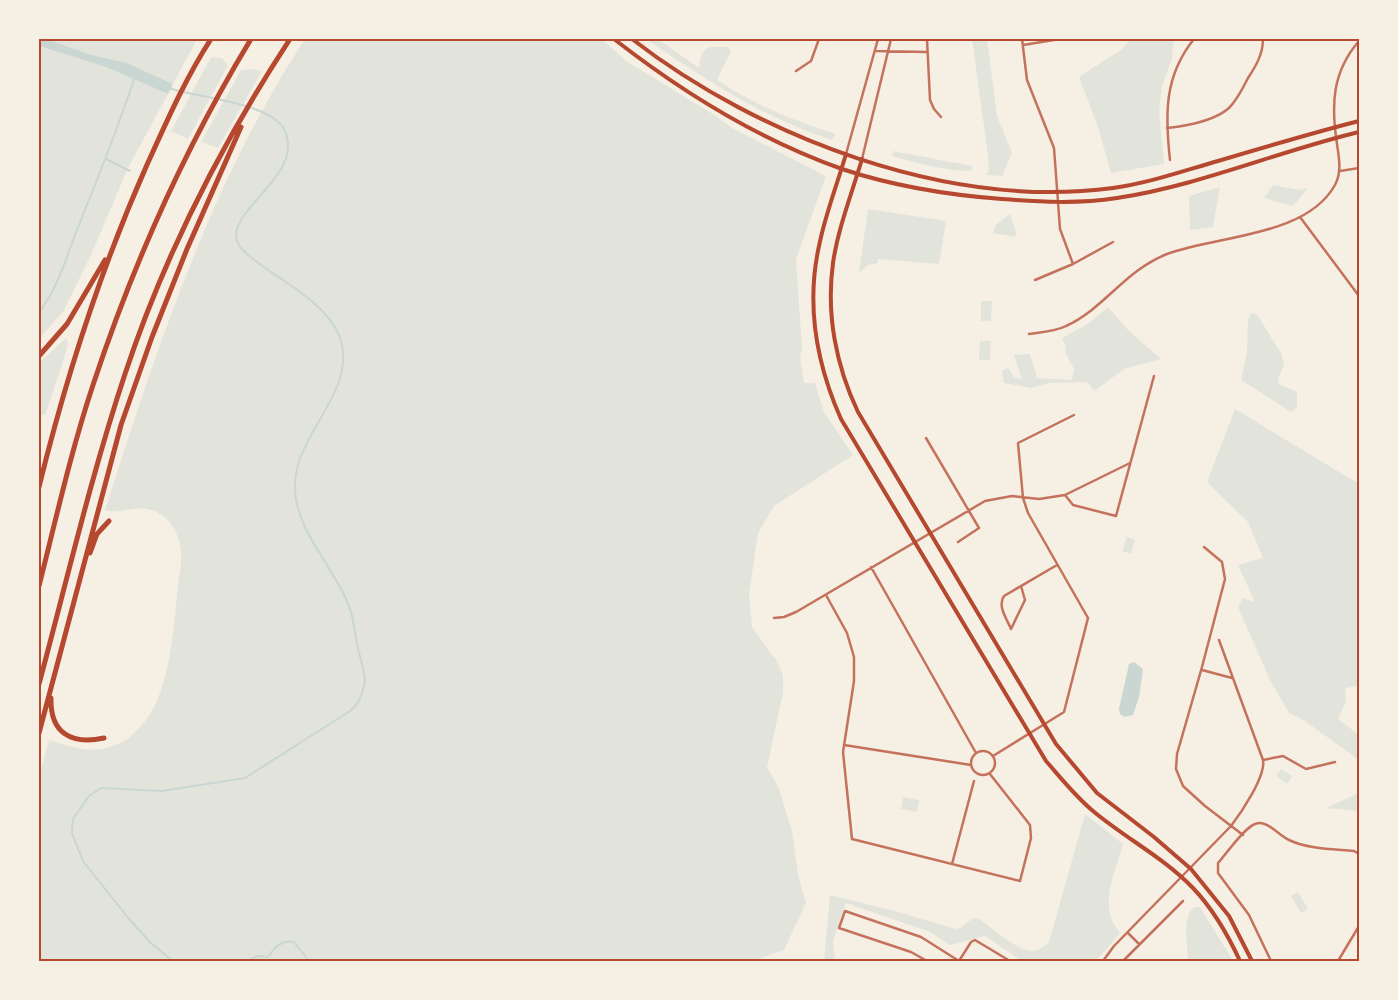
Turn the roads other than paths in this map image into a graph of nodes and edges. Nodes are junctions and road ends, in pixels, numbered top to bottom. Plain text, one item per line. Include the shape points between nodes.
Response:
1 (212, 39) edge
2 (251, 39) edge
3 (290, 39) edge
4 (614, 39) edge
5 (632, 39) edge
6 (819, 39) edge
7 (878, 39) edge
8 (891, 39) edge
9 (927, 39) edge
10 (1022, 39) edge
11 (1060, 39) edge
12 (1194, 39) edge
13 (1263, 39) edge
14 (1359, 41) edge
15 (1023, 45) junction
16 (876, 51) junction
17 (889, 51) junction
18 (927, 52) junction
19 (796, 71) dead end
20 (941, 116) dead end
21 (1359, 121) edge
22 (1335, 127) junction
23 (1167, 128) junction
24 (1359, 132) edge
25 (1336, 138) junction
26 (228, 148) junction
27 (846, 154) junction
28 (862, 159) junction
29 (1170, 160) dead end
30 (842, 168) junction
31 (1359, 168) edge
32 (1340, 171) junction
33 (857, 174) junction
34 (1057, 192) junction
35 (1058, 203) junction
36 (1300, 217) junction
37 (1113, 242) dead end
38 (110, 252) junction
39 (1073, 264) junction
40 (1035, 280) dead end
41 (1359, 296) edge
42 (1029, 334) dead end
43 (39, 356) edge
44 (1154, 376) dead end
45 (1074, 415) dead end
46 (926, 438) dead end
47 (1130, 462) junction
48 (39, 487) edge
49 (1065, 495) junction
50 (1023, 498) junction
51 (968, 509) junction
52 (108, 521) dead end
53 (929, 533) junction
54 (914, 542) junction
55 (958, 542) dead end
56 (1204, 547) dead end
57 (1057, 565) junction
58 (871, 567) junction
59 (82, 572) junction
60 (39, 586) edge
61 (1021, 586) junction
62 (826, 594) junction
63 (774, 618) dead end
64 (1219, 640) dead end
65 (1202, 670) junction
66 (1232, 678) junction
67 (39, 684) edge
68 (52, 691) junction
69 (1043, 725) junction
70 (39, 733) edge
71 (1029, 735) junction
72 (104, 738) dead end
73 (844, 745) junction
74 (976, 753) junction
75 (993, 756) junction
76 (1263, 760) junction
77 (1336, 762) dead end
78 (970, 765) junction
79 (990, 774) junction
80 (974, 781) dead end
81 (1231, 826) junction
82 (1243, 835) junction
83 (1359, 854) edge
84 (952, 864) junction
85 (1191, 869) junction
86 (1182, 878) junction
87 (1182, 901) dead end
88 (1359, 926) edge
89 (1128, 932) junction
90 (1139, 944) junction
91 (927, 961) edge
92 (959, 961) edge
93 (1010, 961) edge
94 (1103, 961) edge
95 (1122, 961) edge
96 (1240, 961) edge
97 (1252, 961) edge
98 (1271, 961) edge
99 (1338, 961) edge

1 - 38 highway via 164,126
2 - 60 highway via 161,208 116,317 92,388
3 - 26 highway
4 - 30 main road via 671,81 734,118 784,144
5 - 27 main road via 681,74 738,107 791,133
6 - 19 street via 811,60
7 - 16 street
8 - 17 street
9 - 18 street
10 - 15 street
11 - 15 street
12 - 23 street via 1180,58 1171,79
13 - 23 street via 1256,65 1229,108 1219,115
14 - 22 street via 1346,57 1337,78 1333,101
15 - 34 street via 1027,80 1054,148
16 - 17 street
16 - 27 street
17 - 18 street
17 - 28 street
18 - 20 street via 930,100
21 - 22 main road
22 - 25 street
22 - 34 main road via 1143,182
23 - 29 street
24 - 25 main road
25 - 32 street
25 - 35 main road via 1141,194
26 - 59 highway via 152,336 116,442
26 - 67 highway via 176,246 125,373 100,453
27 - 28 main road
27 - 30 main road
28 - 33 main road
28 - 34 main road via 944,180
30 - 33 main road
30 - 54 main road via 816,260 813,301 819,353 842,419
31 - 32 street
32 - 36 street via 1329,194
33 - 35 main road via 958,195
33 - 53 main road via 833,261 834,342 844,380 858,412
34 - 35 street
35 - 39 street via 1060,229
36 - 41 street
36 - 42 street via 1165,255 1131,274 1083,317 1059,329
37 - 39 street
38 - 43 highway via 66,324
38 - 48 highway via 76,351
39 - 40 street
44 - 47 street
45 - 50 street via 1018,443
46 - 51 street
47 - 49 street
47 - 49 street via 1116,516 1073,505
49 - 50 street
50 - 51 street via 995,498
50 - 57 street via 1030,519
51 - 53 street
51 - 55 street via 979,528
52 - 59 highway via 97,534
53 - 54 street
53 - 69 main road
54 - 58 street
54 - 71 main road
56 - 65 street via 1218,557 1225,572
57 - 61 street
57 - 69 street via 1088,618 1064,712
58 - 62 street
58 - 74 street
59 - 68 highway
61 - 61 street via 1001,601 1011,629 1025,600
62 - 63 street via 789,616
62 - 73 street via 854,656 855,675
64 - 66 street
65 - 66 street
65 - 81 street via 1177,754 1176,769 1183,786
66 - 76 street
68 - 70 highway
68 - 72 highway via 51,711 59,729 76,739
69 - 71 street
69 - 85 main road via 1072,766 1098,793
71 - 75 street
71 - 86 main road via 1046,761 1081,800
73 - 78 street
73 - 84 street via 852,839
74 - 75 street via 987,752
74 - 78 street
75 - 79 street via 995,768
76 - 77 street via 1283,756 1306,770
76 - 81 street via 1260,776
78 - 79 street via 980,775
79 - 84 street via 1030,825 1031,838 1020,881
80 - 84 street
81 - 82 street
81 - 85 street
82 - 83 street via 1254,824 1263,823 1297,843
82 - 98 street via 1218,863 1217,870 1249,915
85 - 86 street
85 - 97 main road via 1229,916
86 - 89 street
86 - 96 main road via 1217,919
87 - 90 street
88 - 99 street
89 - 90 street
89 - 94 street
90 - 95 street
91 - 92 street via 911,952 839,928 845,911 921,936
92 - 93 street via 971,942 976,940

